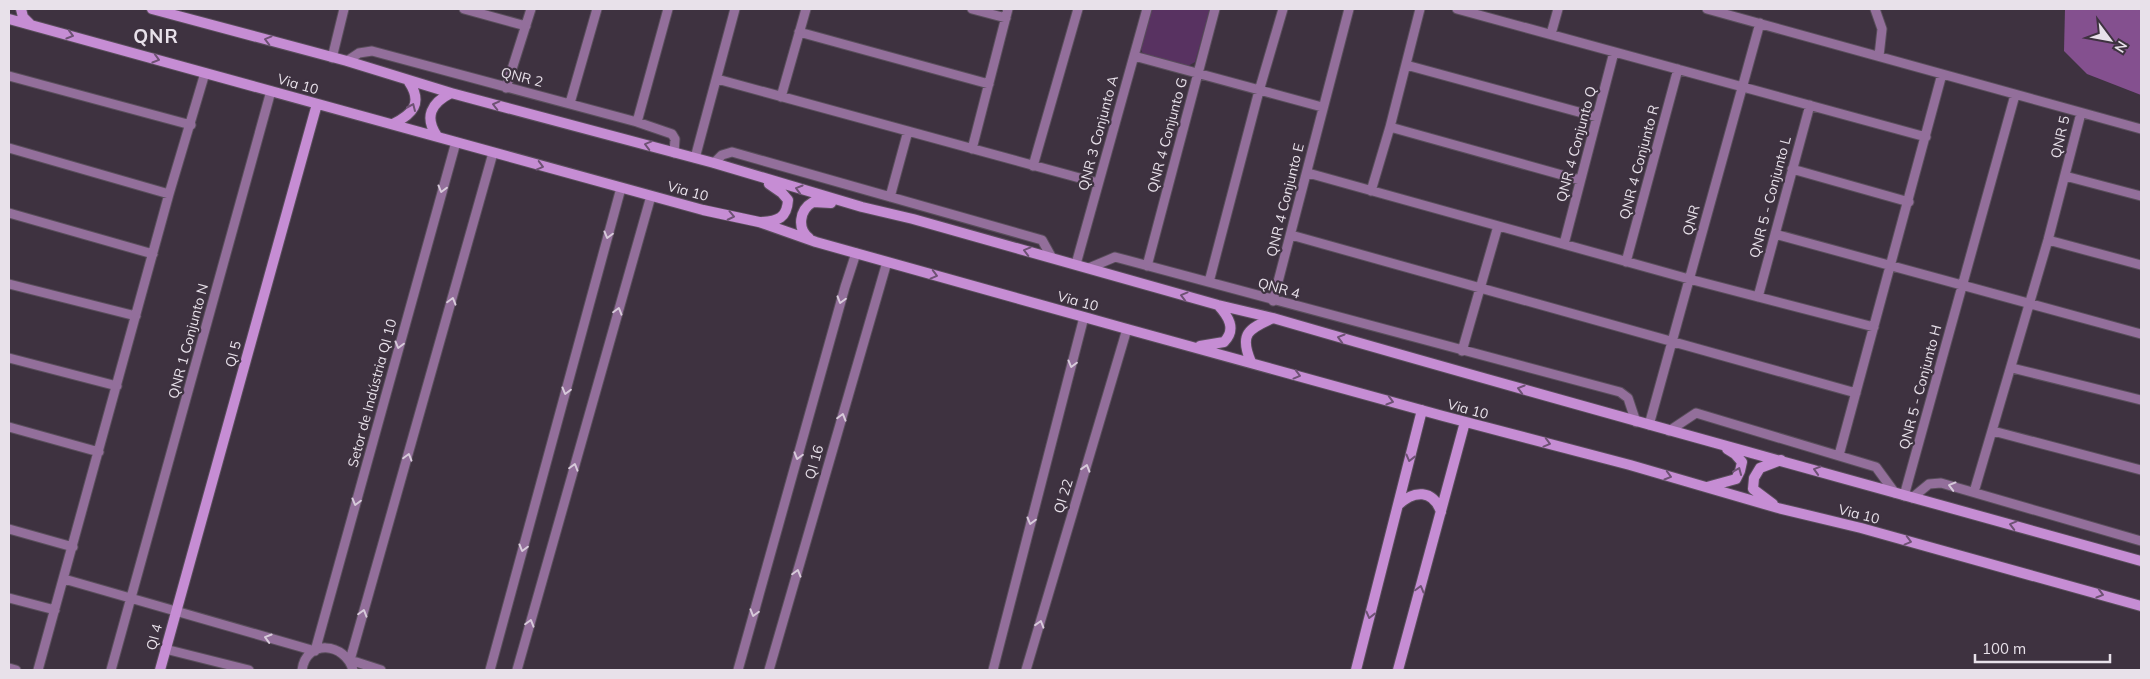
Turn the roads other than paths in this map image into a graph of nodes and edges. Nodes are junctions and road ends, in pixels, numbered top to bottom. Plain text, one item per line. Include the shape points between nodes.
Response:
1 (21, 9) edge
2 (152, 9) edge
3 (344, 9) edge
4 (464, 9) edge
5 (531, 9) edge
6 (598, 9) edge
7 (668, 9) edge
8 (735, 9) edge
9 (806, 9) edge
10 (972, 9) edge
11 (1078, 9) edge
12 (1146, 9) edge
13 (1215, 9) edge
14 (1283, 9) edge
15 (1349, 9) edge
16 (1420, 9) edge
17 (1457, 9) edge
18 (1558, 9) edge
19 (1707, 9) edge
20 (1874, 9) edge
21 (1724, 11) edge
22 (1007, 13) edge
23 (9, 19) edge
24 (1760, 23) junction
25 (31, 24) junction
26 (526, 26) junction
27 (799, 32) junction
28 (1551, 34) junction
29 (1614, 52) junction
30 (1134, 56) junction
31 (1879, 56) junction
32 (332, 58) junction
33 (347, 61) junction
34 (1406, 65) junction
35 (1678, 69) junction
36 (205, 73) junction
37 (1197, 74) junction
38 (1942, 74) junction
39 (9, 76) edge
40 (717, 79) junction
41 (409, 82) junction
42 (989, 84) junction
43 (1742, 86) junction
44 (506, 88) junction
45 (271, 91) junction
46 (1259, 91) junction
47 (451, 94) junction
48 (2015, 95) junction
49 (781, 97) junction
50 (570, 103) junction
51 (317, 104) junction
52 (1810, 104) junction
53 (1322, 107) junction
54 (2081, 113) junction
55 (1597, 116) junction
56 (637, 122) junction
57 (393, 124) junction
58 (191, 125) junction
59 (1390, 127) junction
60 (2141, 129) edge
61 (908, 131) junction
62 (437, 136) junction
63 (1926, 137) junction
64 (456, 142) junction
65 (9, 148) edge
66 (972, 148) junction
67 (493, 153) junction
68 (674, 153) junction
69 (695, 158) junction
70 (714, 163) junction
71 (1033, 166) junction
72 (1792, 170) junction
73 (1308, 173) junction
74 (2065, 176) junction
75 (762, 179) junction
76 (1580, 180) junction
77 (1098, 183) junction
78 (621, 188) junction
79 (1371, 191) junction
80 (169, 194) junction
81 (651, 196) junction
82 (2141, 196) edge
83 (890, 197) junction
84 (1909, 202) junction
85 (862, 207) junction
86 (9, 213) edge
87 (759, 222) junction
88 (1498, 226) junction
89 (1775, 234) junction
90 (1291, 235) junction
91 (2048, 240) junction
92 (816, 242) junction
93 (1564, 244) junction
94 (153, 254) junction
95 (856, 254) junction
96 (1052, 258) junction
97 (887, 262) junction
98 (1626, 262) junction
99 (1076, 264) junction
100 (1892, 264) junction
101 (2141, 265) edge
102 (1147, 266) junction
103 (1090, 268) junction
104 (1689, 279) junction
105 (1209, 282) junction
106 (9, 284) edge
107 (1963, 285) junction
108 (1481, 289) junction
109 (1758, 297) junction
110 (1273, 301) junction
111 (2028, 304) junction
112 (1218, 305) junction
113 (136, 316) junction
114 (1084, 317) junction
115 (1274, 318) junction
116 (1874, 327) junction
117 (1127, 329) junction
118 (2141, 334) edge
119 (1672, 341) junction
120 (1194, 346) junction
121 (1462, 351) junction
122 (9, 358) edge
123 (1251, 362) junction
124 (2012, 368) junction
125 (117, 386) junction
126 (1856, 393) junction
127 (2141, 400) edge
128 (1422, 410) junction
129 (1466, 422) junction
130 (1636, 422) junction
131 (1649, 425) junction
132 (9, 427) edge
133 (1669, 431) junction
134 (1993, 431) junction
135 (1719, 445) junction
136 (99, 452) junction
137 (1839, 455) junction
138 (1782, 460) junction
139 (2141, 470) edge
140 (1706, 487) junction
141 (1974, 492) junction
142 (1904, 496) junction
143 (1398, 505) junction
144 (1778, 508) junction
145 (1441, 512) junction
146 (9, 529) edge
147 (2141, 542) edge
148 (73, 547) junction
149 (2141, 561) edge
150 (64, 579) junction
151 (9, 598) edge
152 (132, 598) junction
153 (2141, 606) edge
154 (55, 610) junction
155 (176, 612) junction
156 (166, 649) junction
157 (314, 651) junction
158 (350, 660) junction
159 (9, 668) edge
160 (16, 670) edge
161 (38, 670) edge
162 (111, 670) edge
163 (160, 670) edge
164 (249, 670) edge
165 (302, 670) edge
166 (353, 670) edge
167 (381, 670) edge
168 (490, 670) edge
169 (517, 670) edge
170 (738, 670) edge
171 (769, 670) edge
172 (993, 670) edge
173 (1026, 670) edge
174 (1356, 670) edge
175 (1398, 670) edge

1 - 25 main road
32 -> 2 main road
3 - 32 street
4 - 26 street
5 - 26 street
6 - 50 street
7 - 56 street
8 - 40 street
9 - 27 street
10 - 22 street
11 - 71 street
12 - 30 street, QNR 3 Conjunto A
13 - 37 street
14 - 46 street
15 - 53 street
16 - 34 street
17 - 28 street
18 - 28 street
19 - 21 street, QNR 5
20 - 31 street via 1882,29
21 - 24 street, QNR 5
22 - 42 street
23 - 25 main road, Via 10
24 - 31 street, QNR 5
24 - 43 street, QNR
25 -> 36 main road, Via 10
26 - 44 street
27 - 42 street
27 - 49 street
28 - 29 street
29 - 35 street
29 - 55 street, QNR 4 Conjunto Q
30 - 37 street, QNR 4 Conjunto G
30 - 77 street, QNR 3 Conjunto A
31 - 38 street, QNR 5
32 - 33 main road
33 - 41 main road
33 - 44 street, QNR 2 via 359,53 372,51
34 - 55 street
34 - 59 street
35 - 43 street
35 - 98 street, QNR 4 Conjunto R
36 - 45 main road, Via 10
36 - 58 street
37 - 46 street
37 - 102 street, QNR 4 Conjunto G
38 - 48 street, QNR 5
38 - 63 street
39 - 58 street
40 - 49 street
40 - 69 street
41 - 47 main road
57 -> 41 main road via 412,111 416,100
42 - 66 street
43 - 52 street
43 - 104 street, QNR
44 - 50 street, QNR 2
45 - 51 main road, Via 10
45 - 152 street, QNR 1 Conjunto N
46 - 53 street
46 - 105 street
47 - 62 main road via 431,112 429,120
68 -> 47 main road
48 - 54 street, QNR 5
48 - 107 street, QNR 5 - Conjunto H
49 - 61 street
50 - 56 street, QNR 2
51 - 57 main road, Via 10
51 - 155 main road, QI 5
52 - 63 street
52 - 72 street, QNR 5 - Conjunto L
53 - 73 street, QNR 4 Conjunto E
54 - 60 street
54 - 74 street, QNR 5
55 - 76 street, QNR 4 Conjunto Q
56 - 68 street, QNR 2 via 672,134
57 - 62 main road, Via 10
58 - 80 street
59 - 76 street
59 - 79 street
61 - 66 street
61 - 83 street
62 - 64 main road, Via 10
63 - 84 street
64 - 67 main road, Via 10
64 -> 157 street, Setor de Indústria QI 10
65 - 80 street
66 - 71 street
67 -> 78 main road, Via 10
158 -> 67 street
68 - 69 main road
69 - 70 main road
70 - 75 main road
70 - 83 street via 722,155 732,152
71 - 77 street
72 - 84 street
72 - 89 street, QNR 5 - Conjunto L
73 - 79 street
73 - 90 street, QNR 4 Conjunto E
74 - 82 street
74 - 91 street, QNR 5
85 -> 75 main road
75 - 87 main road via 782,193 788,200 788,208 780,219
76 - 93 street, QNR 4 Conjunto Q
77 - 99 street, QNR 3 Conjunto A
78 - 81 main road, Via 10
78 -> 168 street
79 - 88 street
80 - 94 street
81 -> 87 main road, Via 10
169 -> 81 street
83 - 96 street via 1042,240
84 - 100 street
85 - 92 main road via 824,202 808,205 801,216 801,225 803,233
96 -> 85 main road
86 - 94 street
87 - 92 main road, Via 10
88 - 93 street
88 - 108 street
89 - 100 street
89 - 109 street, QNR 5 - Conjunto L
90 - 108 street
90 - 110 street, QNR 4 Conjunto E
91 - 101 street
91 - 111 street, QNR 5
92 - 95 main road, Via 10
93 - 98 street
94 - 113 street
95 - 97 main road, Via 10
95 -> 170 street
96 - 99 main road
97 -> 114 main road, Via 10
171 -> 97 street, QI 16
98 - 104 street
99 - 103 main road
100 - 107 street
100 - 116 street
102 - 103 street, QNR 4 via 1115,257
102 - 105 street, QNR 4
112 -> 103 main road
104 - 109 street
104 - 119 street, QNR
105 - 110 street, QNR 4
106 - 113 street
107 - 111 street
107 - 142 street, QNR 5 - Conjunto H
108 - 119 street
108 - 121 street
109 - 116 street
110 - 121 street, QNR 4
111 - 118 street
111 - 124 street, QNR 5
112 - 115 main road
112 - 120 main road via 1231,324 1231,333 1224,342
113 - 125 street
114 - 117 main road, Via 10
114 -> 172 street
115 - 123 main road via 1252,328 1246,338 1245,349
130 -> 115 main road
116 - 126 street
117 - 120 main road, Via 10
173 -> 117 street, QI 22
119 - 126 street
119 - 131 street, QNR
120 - 123 main road, Via 10
121 - 130 street, QNR 4 via 1620,392 1628,398
122 - 125 street
123 -> 128 main road, Via 10
124 - 127 street
124 - 134 street, QNR 5
125 - 136 street
126 - 137 street
128 - 129 main road, Via 10
128 -> 143 main road
129 -> 140 main road, Via 10
129 - 145 main road
130 - 131 main road
131 - 133 main road
132 - 136 street
133 - 135 main road
133 - 137 street via 1696,413
134 - 139 street
134 - 141 street, QNR 5
135 - 138 main road
140 -> 135 main road via 1736,478 1740,471 1742,462
136 - 148 street
137 - 142 street via 1876,467
142 -> 138 main road
138 - 144 main road via 1760,468 1754,478 1753,489
140 - 144 main road, Via 10
141 -> 142 street via 1941,483 1929,484
141 - 147 street
149 -> 142 main road
143 - 145 main road via 1405,498 1421,493 1436,501
143 -> 174 main road
144 -> 153 main road, Via 10
175 -> 145 main road
146 - 148 street
148 - 150 street
150 - 152 street
150 - 154 street
151 - 154 street
152 - 155 street
152 - 162 street, QNR 1 Conjunto N
154 - 161 street
155 - 156 main road, QI 4
157 -> 155 street
156 - 163 main road, QI 4
156 - 164 street
157 - 158 street via 333,648
157 - 165 street, Setor de Indústria QI 10
158 - 166 street
158 - 167 street
159 - 160 street

